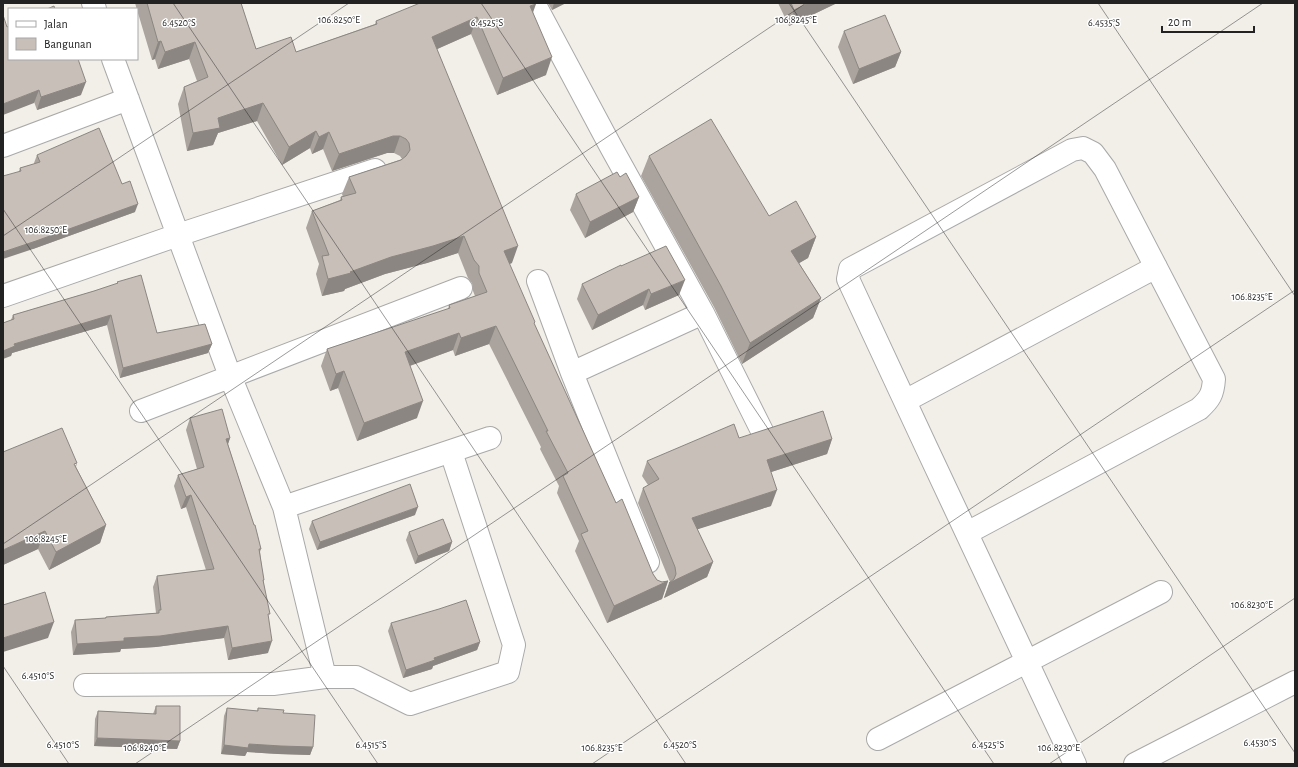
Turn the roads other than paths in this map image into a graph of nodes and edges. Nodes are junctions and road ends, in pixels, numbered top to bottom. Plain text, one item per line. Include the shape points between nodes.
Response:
1 (534, 3) edge
2 (113, 60) edge
3 (128, 99) junction
4 (3, 146) edge
5 (391, 165) edge
6 (178, 235) junction
7 (1156, 267) junction
8 (538, 281) dead end
9 (461, 288) dead end
10 (3, 296) edge
11 (703, 313) junction
12 (572, 373) junction
13 (230, 376) junction
14 (905, 401) junction
15 (141, 411) dead end
16 (762, 431) edge
17 (490, 438) dead end
18 (451, 452) junction
19 (284, 507) junction
20 (967, 533) junction
21 (655, 579) edge
22 (1161, 592) dead end
23 (1027, 662) junction
24 (325, 677) junction
25 (1295, 682) edge
26 (85, 685) dead end
27 (878, 739) dead end
28 (1075, 764) edge
29 (1135, 764) edge

1 - 11 street
2 - 3 street
3 - 4 street
3 - 6 street
5 - 6 street
6 - 10 street
6 - 13 street
7 - 14 street
7 - 14 street via 1105,169 1093,153 1084,148 1060,156 850,269 848,279
7 - 20 street via 1214,379 1213,390 1208,400 1188,415
8 - 12 street
9 - 13 street
11 - 12 street
11 - 16 street
12 - 21 street
13 - 15 street
13 - 19 street
14 - 20 street
17 - 18 street
18 - 19 street
18 - 24 street via 514,645 508,672 410,704 356,677
19 - 24 street
20 - 23 street
22 - 23 street
23 - 27 street
23 - 28 street
24 - 26 street via 273,684
25 - 29 street

